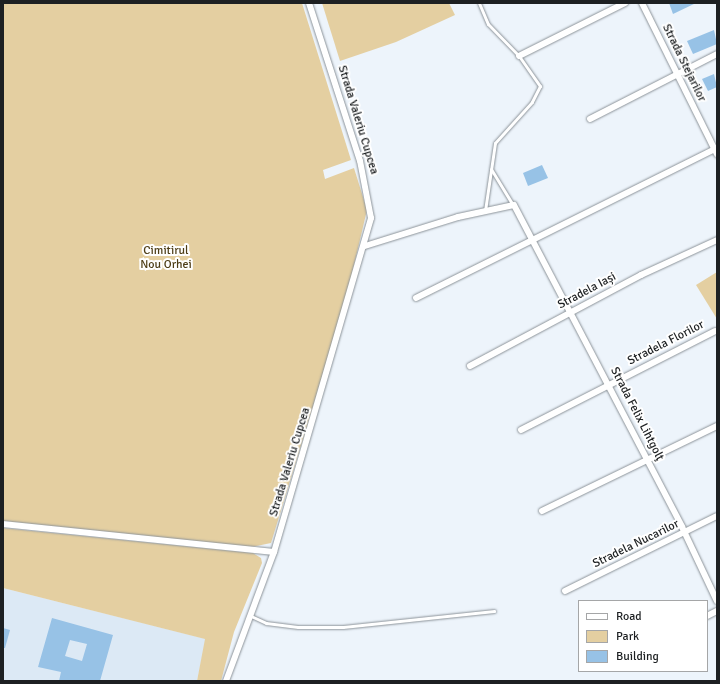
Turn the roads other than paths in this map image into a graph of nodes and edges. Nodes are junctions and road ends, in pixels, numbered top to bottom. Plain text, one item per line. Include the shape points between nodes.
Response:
1 (308, 3) edge
2 (479, 3) edge
3 (625, 3) edge
4 (642, 3) edge
5 (717, 54) edge
6 (519, 56) junction
7 (677, 72) junction
8 (590, 119) dead end
9 (716, 150) edge
10 (491, 169) junction
11 (514, 205) junction
12 (485, 212) junction
13 (534, 239) junction
14 (717, 240) edge
15 (365, 246) junction
16 (416, 298) dead end
17 (572, 312) junction
18 (715, 331) dead end
19 (470, 366) dead end
20 (609, 385) junction
21 (717, 426) edge
22 (521, 430) dead end
23 (648, 460) junction
24 (542, 511) dead end
25 (717, 516) edge
26 (3, 524) edge
27 (685, 532) junction
28 (274, 552) junction
29 (565, 591) dead end
30 (717, 601) edge
31 (494, 611) dead end
32 (717, 611) edge
33 (249, 615) junction
34 (708, 616) edge
35 (226, 681) edge

1 - 15 street, Strada Valeriu Cupcea via 367,190 370,218
2 - 6 lane via 488,24
3 - 6 street
4 - 7 street, Strada Stejarilor
5 - 7 street
6 - 10 lane via 540,86 532,102 495,143
7 - 8 street via 656,87
7 - 9 street, Strada Stejarilor
9 - 13 street
10 - 11 lane
10 - 12 lane
11 - 12 street
11 - 13 street, Strada Felix Lihtgolţ
12 - 15 street
13 - 16 street
13 - 17 street, Strada Felix Lihtgolţ
14 - 17 street, Stradela Iași
15 - 28 street, Strada Valeriu Cupcea
17 - 19 street, Stradela Iași
17 - 20 street, Strada Felix Lihtgolţ
18 - 20 street, Stradela Florilor
20 - 22 street, Stradela Florilor
20 - 23 street, Strada Felix Lihtgolţ
21 - 23 street
23 - 24 street
23 - 27 street, Strada Felix Lihtgolţ
25 - 27 street, Stradela Nucarilor
26 - 28 street
27 - 29 street, Stradela Nucarilor
27 - 30 street, Strada Felix Lihtgolţ
28 - 33 street, Strada Valeriu Cupcea
31 - 33 lane via 344,627 298,627 266,623
32 - 34 street
33 - 35 street, Strada Valeriu Cupcea

